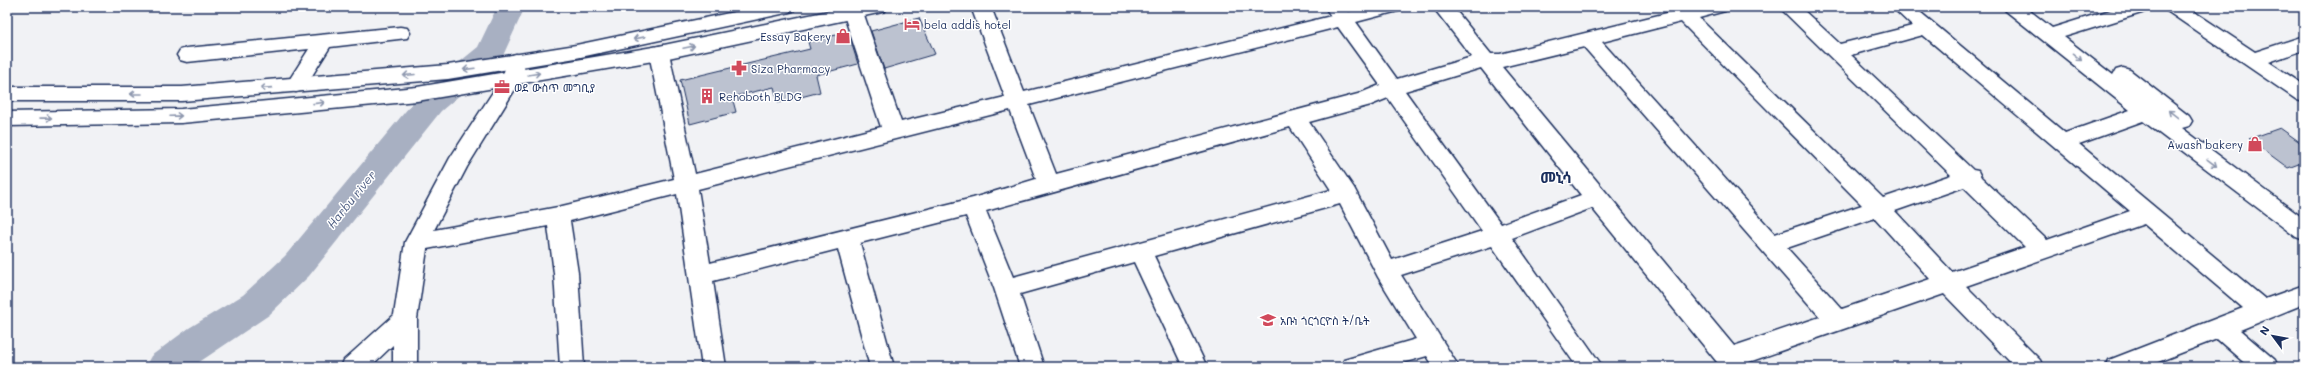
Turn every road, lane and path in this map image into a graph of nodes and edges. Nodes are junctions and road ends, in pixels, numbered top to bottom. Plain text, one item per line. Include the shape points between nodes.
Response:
1 (786, 7) edge
2 (878, 7) edge
3 (980, 7) edge
4 (1391, 7) edge
5 (1443, 7) edge
6 (1718, 7) edge
7 (1789, 7) edge
8 (1902, 7) edge
9 (2013, 7) edge
10 (2036, 7) edge
11 (2141, 7) edge
12 (2174, 7) edge
13 (1681, 11) edge
14 (853, 12) junction
15 (1339, 13) edge
16 (1927, 28) junction
17 (2058, 32) junction
18 (400, 33) dead end
19 (1588, 39) junction
20 (324, 41) junction
21 (2304, 43) edge
22 (1837, 52) junction
23 (659, 53) junction
24 (187, 55) dead end
25 (1486, 60) junction
26 (2253, 60) junction
27 (514, 69) junction
28 (451, 80) junction
29 (296, 86) junction
30 (1392, 88) junction
31 (7, 94) edge
32 (2304, 95) edge
33 (1016, 100) junction
34 (2146, 112) junction
35 (1295, 118) junction
36 (7, 119) edge
37 (893, 131) junction
38 (2062, 142) junction
39 (1970, 177) junction
40 (686, 184) junction
41 (1050, 184) junction
42 (1346, 194) junction
43 (1596, 198) junction
44 (973, 206) junction
45 (1879, 208) junction
46 (2147, 214) junction
47 (2304, 214) edge
48 (558, 216) junction
49 (2304, 231) edge
50 (1496, 235) junction
51 (846, 238) junction
52 (416, 242) junction
53 (1770, 245) junction
54 (2044, 250) junction
55 (1141, 252) junction
56 (1386, 271) junction
57 (699, 275) junction
58 (1948, 283) junction
59 (1006, 288) junction
60 (2304, 294) edge
61 (2262, 310) junction
62 (405, 319) junction
63 (1838, 322) junction
64 (2220, 327) junction
65 (1432, 344) junction
66 (1733, 363) edge
67 (353, 367) edge
68 (405, 367) edge
69 (572, 367) edge
70 (714, 367) edge
71 (882, 367) edge
72 (1032, 367) edge
73 (1195, 367) edge
74 (1353, 367) edge
75 (1447, 367) edge
76 (1591, 367) edge
77 (2031, 367) edge
78 (2119, 367) edge
79 (2266, 367) edge

1 -> 27 street
2 - 14 street
3 - 33 street
4 - 15 street
5 - 25 street
6 - 13 street
7 - 22 street
8 - 16 street
9 - 17 street
10 - 17 street
11 - 17 street
12 - 26 street
13 - 19 street
13 - 45 street
23 -> 14 street
14 - 37 street
15 - 30 street
15 - 33 street
16 - 22 street
16 - 38 street
17 -> 34 street
47 -> 17 street
18 - 20 street
19 - 25 street via 1506,60
19 - 53 street
20 - 24 street
20 - 29 street
21 - 26 street
22 - 39 street
27 -> 23 street
23 - 40 street
25 - 30 street
25 - 43 street
26 - 32 street
27 - 28 street
27 -> 28 street via 489,66
27 - 52 street
28 -> 29 street
36 -> 28 street via 181,116 417,94
29 -> 31 street via 182,94
30 - 35 street via 1364,100
30 - 50 street
33 - 37 street
33 - 41 street
34 - 38 street
34 -> 49 street
35 - 41 street
35 - 42 street
37 - 40 street
38 - 46 street
39 - 45 street
39 - 54 street
40 - 48 street
40 - 57 street
41 - 44 street
42 - 55 street
42 - 56 street
43 - 50 street
43 - 66 street
44 - 51 street
44 - 59 street
45 - 53 street
45 - 58 street
46 - 54 street
46 - 61 street
48 - 52 street
48 - 69 street via 566,273
50 - 56 street
50 - 76 street
51 - 57 street
51 - 71 street
52 - 62 street
53 - 63 street
54 - 58 street
55 - 59 street
55 - 73 street
56 - 65 street
57 - 70 street
58 - 63 street
58 - 77 street
59 - 72 street
60 - 61 street
61 - 64 street
62 - 67 street
62 - 68 street
63 - 66 street
64 - 78 street
64 - 79 street
65 - 74 street
65 - 75 street

